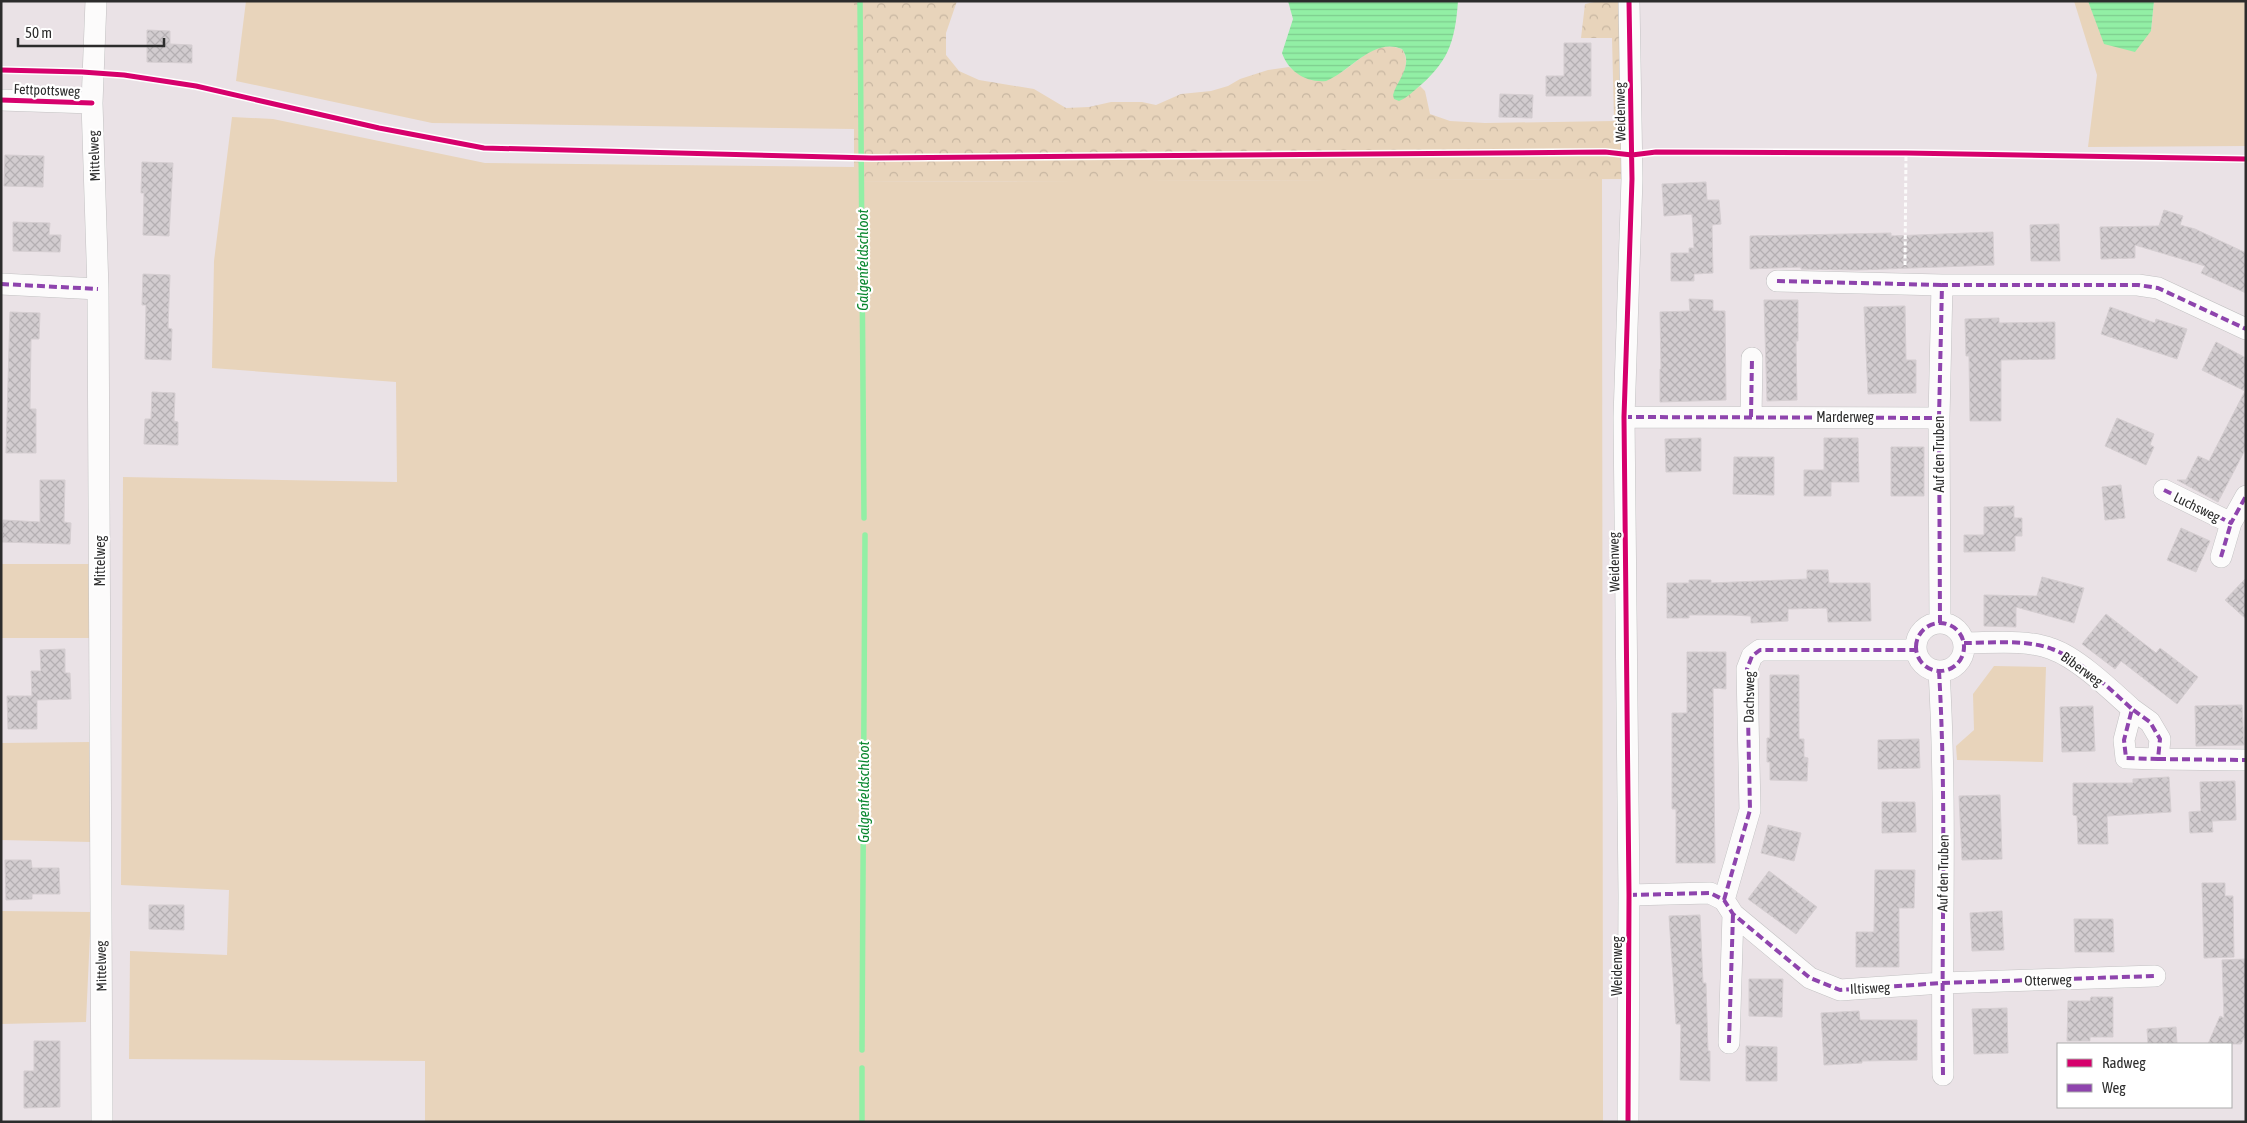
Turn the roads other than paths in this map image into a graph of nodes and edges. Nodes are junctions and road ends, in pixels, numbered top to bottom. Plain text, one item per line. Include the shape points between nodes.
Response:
1 (96, 1) edge
2 (1629, 1) edge
3 (1, 100) edge
4 (92, 102) junction
5 (1777, 281) dead end
6 (1, 284) edge
7 (1942, 285) junction
8 (98, 288) junction
9 (2246, 329) edge
10 (1752, 358) dead end
11 (1624, 417) junction
12 (1751, 417) junction
13 (1939, 418) junction
14 (2164, 490) dead end
15 (2246, 496) edge
16 (2231, 523) junction
17 (2221, 557) dead end
18 (1940, 623) junction
19 (1964, 643) junction
20 (1916, 650) junction
21 (1940, 671) junction
22 (2132, 709) junction
23 (2158, 760) junction
24 (2246, 760) edge
25 (1629, 894) junction
26 (1728, 907) junction
27 (2155, 976) dead end
28 (1942, 984) junction
29 (1729, 1043) dead end
30 (1943, 1075) dead end
31 (102, 1122) edge
32 (1628, 1122) edge

1 - 4 street, Mittelweg
2 - 11 street, Weidenweg via 1632,179
3 - 4 street, Fettpottsweg
4 - 8 street, Mittelweg
5 - 7 street
6 - 8 street
7 - 9 street via 2138,285 2180,297
7 - 13 street, Auf den Truben
8 - 31 street, Mittelweg
10 - 12 street
11 - 12 street, Marderweg
11 - 25 street, Weidenweg
12 - 13 street, Marderweg
13 - 18 street, Auf den Truben
14 - 16 street, Luchsweg
15 - 16 street, Luchsweg
16 - 17 street, Luchsweg
18 - 19 street via 1956,628
18 - 20 street via 1922,631
19 - 21 street via 1964,654 1959,663 1950,670
19 - 22 street, Biberweg via 2017,643 2052,648 2068,657
20 - 21 street via 1924,665
20 - 26 street, Dachsweg via 1760,650 1752,656 1748,669 1750,810
21 - 28 street, Auf den Truben via 1944,753
22 - 23 street, Biberweg via 2150,722 2160,739
22 - 23 street via 2124,740 2126,758
23 - 24 street
25 - 26 street, Iltisweg via 1710,893
25 - 32 street, Weidenweg
26 - 28 street, Iltisweg via 1810,978 1840,990
26 - 29 street
27 - 28 street, Otterweg
28 - 30 street, Auf den Truben

